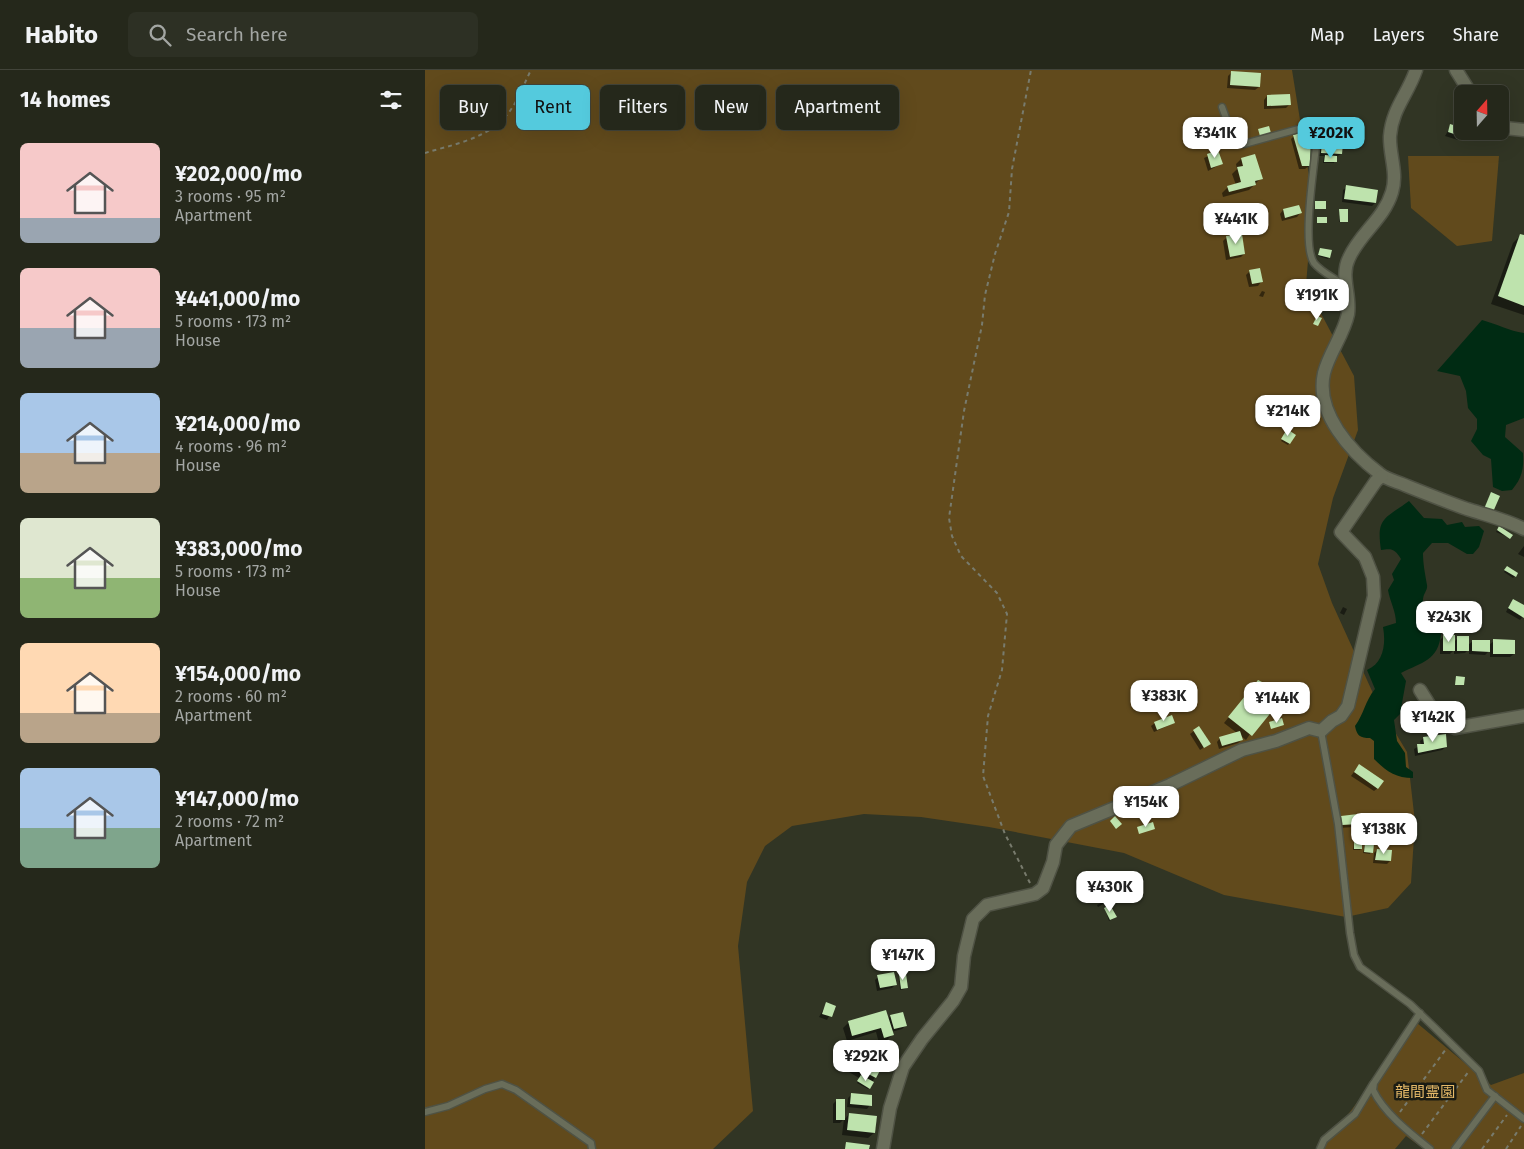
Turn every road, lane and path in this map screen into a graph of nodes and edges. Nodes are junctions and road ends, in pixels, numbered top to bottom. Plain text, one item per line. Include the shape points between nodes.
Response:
1 (531, 70) edge
2 (1031, 70) edge
3 (1416, 70) edge
4 (1456, 70) edge
5 (1465, 85) edge
6 (1222, 107) dead end
7 (1509, 128) edge
8 (1524, 130) edge
9 (425, 154) edge
10 (1346, 286) junction
11 (1382, 476) junction
12 (1524, 529) edge
13 (1420, 690) dead end
14 (1524, 716) edge
15 (1321, 731) junction
16 (1035, 894) junction
17 (1420, 1013) junction
18 (1451, 1043) junction
19 (1473, 1066) junction
20 (1374, 1083) junction
21 (1495, 1096) junction
22 (1511, 1110) junction
23 (425, 1112) edge
24 (1395, 1118) junction
25 (1524, 1121) edge
26 (1418, 1139) junction
27 (592, 1149) edge
28 (883, 1149) edge
29 (1320, 1149) edge
30 (1430, 1149) edge
31 (1455, 1149) edge
32 (1482, 1149) edge
33 (1506, 1149) edge

1 - 9 path via 513,108 504,119 482,135
2 - 16 path via 1012,169 1009,212 985,295 949,518 952,536 961,556 997,593 1007,614 1002,670 988,716 983,776 1005,834
3 - 10 street via 1411,86 1399,103 1390,136 1394,172 1392,192 1382,215 1348,259
4 - 5 street
6 - 10 lane via 1235,143 1243,144 1313,125 1317,137 1309,217 1311,255 1315,263
7 - 8 street
10 - 11 street via 1348,313 1324,374 1323,391 1331,420 1355,453
11 - 12 street
11 - 15 street via 1375,481 1341,532 1365,557 1373,577 1374,596 1348,706 1341,716
13 - 14 street via 1440,722 1455,728
15 - 16 street via 1309,728 1242,750 1171,785 1071,826 1056,845 1043,888
15 - 17 lane via 1338,824 1354,955 1360,967
16 - 28 street via 987,905 973,919 961,987 903,1067 890,1108
17 - 18 lane
17 - 20 lane
18 - 19 lane
18 - 24 path
19 - 21 lane via 1479,1071 1487,1090
19 - 26 path
20 - 24 lane via 1375,1094
20 - 29 lane via 1355,1114 1324,1140
21 - 22 lane
21 - 31 lane
22 - 25 lane
22 - 32 path
23 - 27 lane via 502,1084 516,1090 581,1135 591,1143
24 - 26 lane
25 - 33 path
26 - 30 lane

